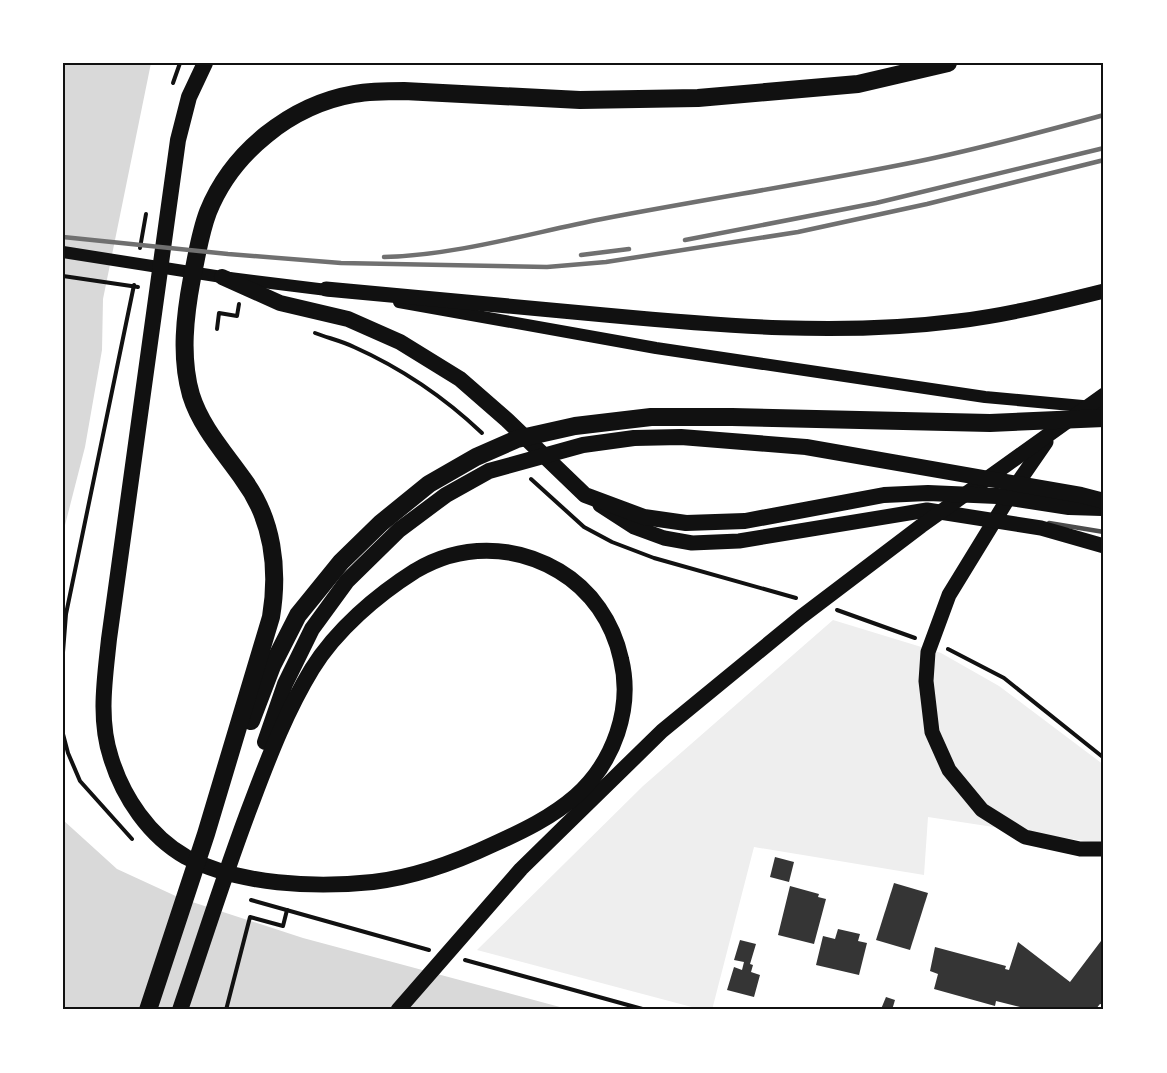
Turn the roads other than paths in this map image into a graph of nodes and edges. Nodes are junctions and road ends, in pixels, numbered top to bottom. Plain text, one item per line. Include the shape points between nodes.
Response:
1 (206, 63) edge
2 (948, 63) edge
3 (63, 252) edge
4 (222, 277) junction
5 (326, 289) junction
6 (1104, 291) edge
7 (1104, 395) edge
8 (1104, 408) edge
9 (1104, 418) edge
10 (1053, 432) junction
11 (585, 495) junction
12 (1104, 501) edge
13 (1104, 508) edge
14 (927, 510) junction
15 (1104, 532) edge
16 (1104, 546) edge
17 (206, 834) junction
18 (239, 835) junction
19 (1104, 849) edge
20 (148, 1010) edge
21 (180, 1010) edge
22 (398, 1010) edge

1 - 18 highway via 189,97 178,140 109,639 104,718 110,755 127,797 171,846 233,874 318,885 404,876 469,856 527,829 576,796 595,775 612,746 621,719 626,682 618,646 600,609 565,574 511,552 471,551 446,556 404,578 370,606 313,668 276,737
2 - 17 highway via 858,84 698,98 580,100 404,91 353,94 328,100 282,122 247,152 219,189 201,231 186,309 185,360 204,425 245,482 263,515 273,555 274,597
3 - 4 main road
4 - 5 main road
4 - 11 highway via 280,303 348,319 400,342 460,379
5 - 6 main road via 749,327 831,329 958,321
5 - 8 main road via 668,350 985,397
7 - 10 main road
9 - 17 highway via 990,423 651,417 575,426 517,440 476,458 429,484 381,522 341,562 298,615 272,666
10 - 19 main road via 949,595 928,652 926,681 932,732 949,770 982,810 1025,837 1080,849
10 - 22 main road via 801,617 662,731 521,869
11 - 13 highway via 645,517 686,523 745,521 884,495 928,493
11 - 14 main road via 634,526 692,543 739,541
12 - 18 highway via 806,447 681,437 634,438 583,446 489,471 446,495 399,530 347,581 312,629 285,684
14 - 15 lane
14 - 16 main road via 1041,528
17 - 20 highway
18 - 21 highway

